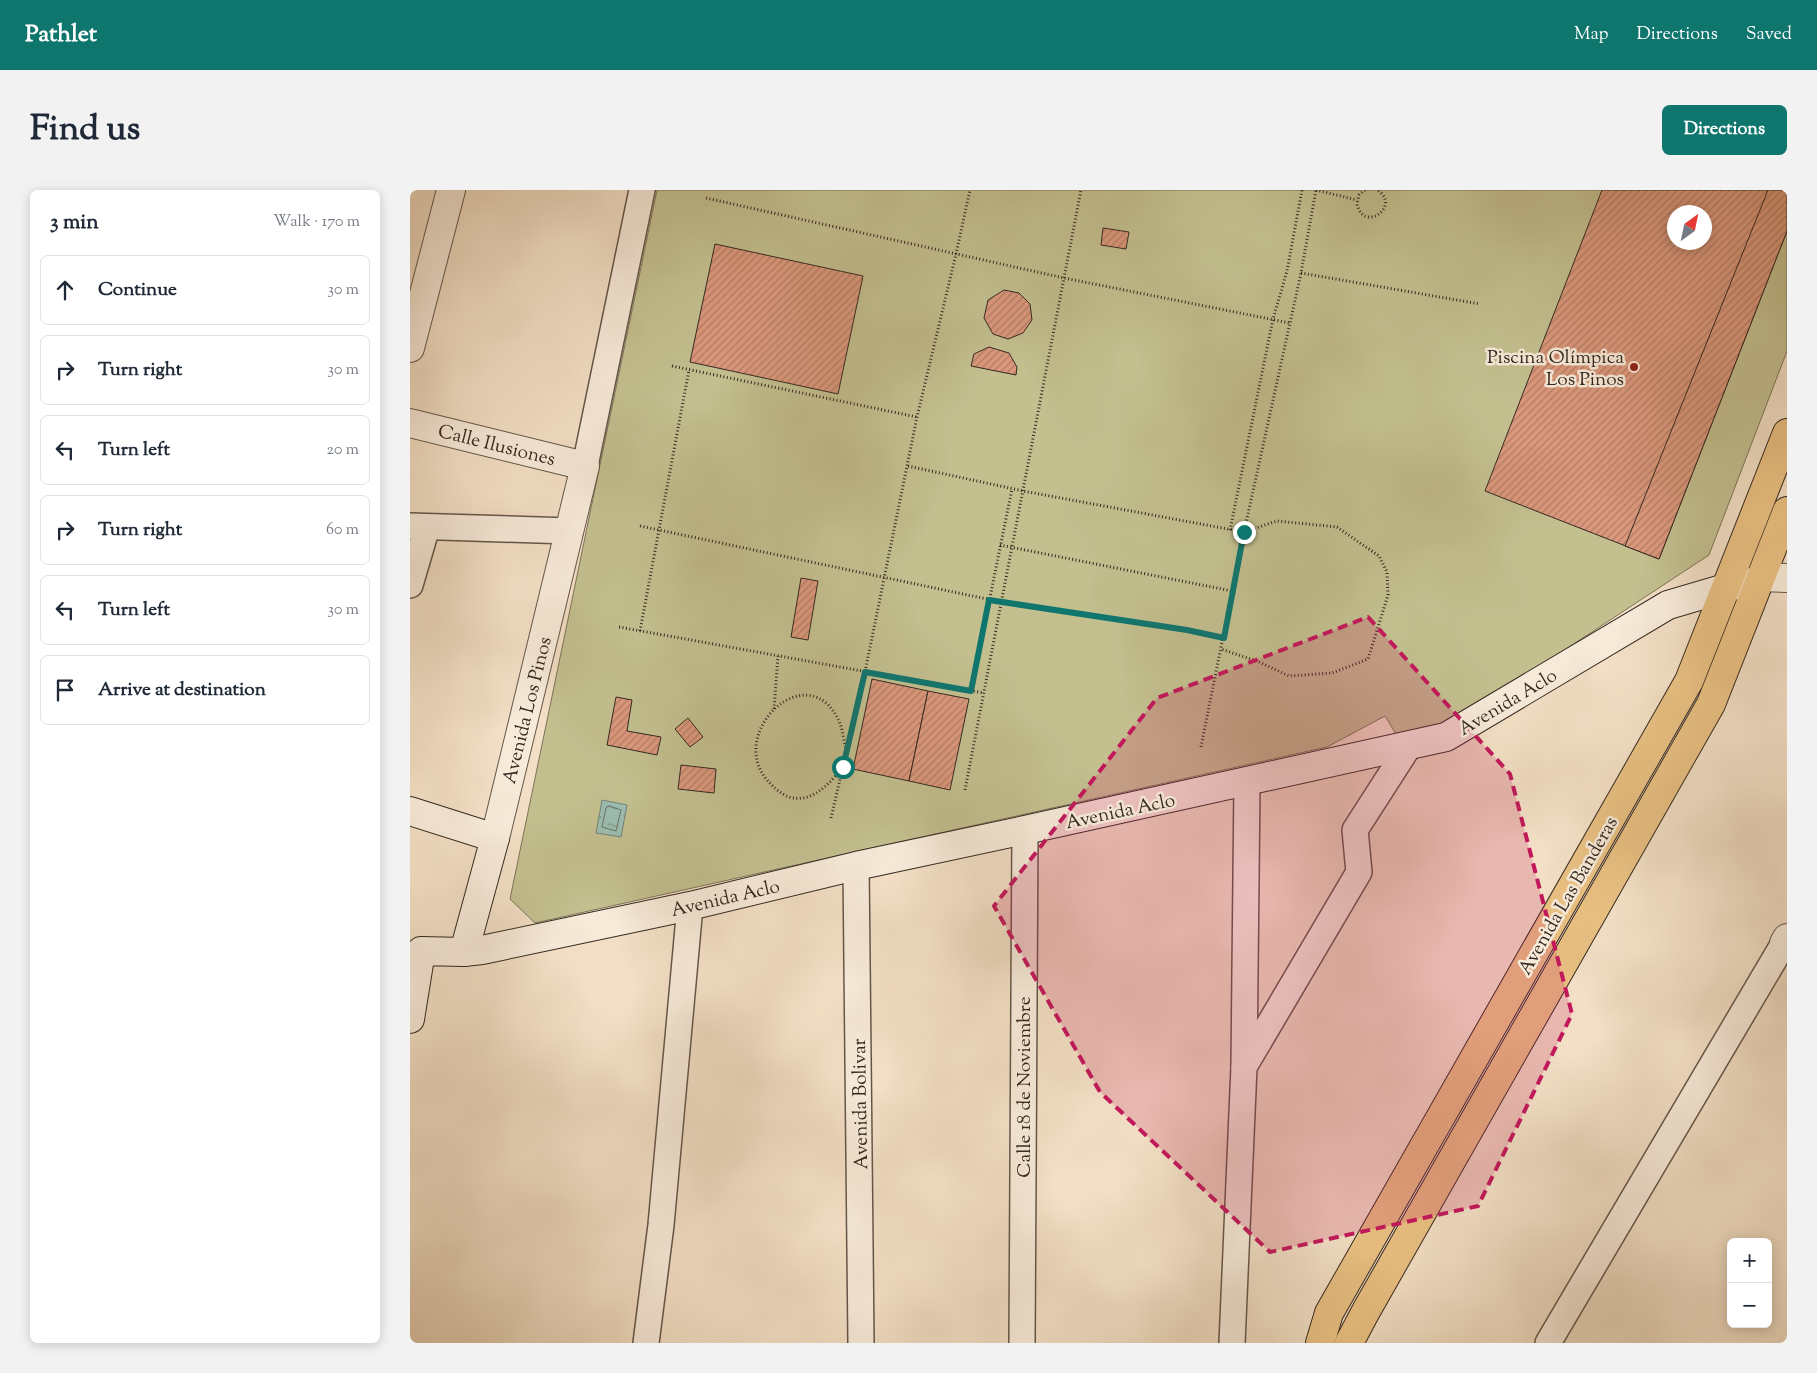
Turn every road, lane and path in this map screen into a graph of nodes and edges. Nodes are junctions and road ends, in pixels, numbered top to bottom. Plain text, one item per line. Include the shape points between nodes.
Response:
1 (451, 190) edge
2 (642, 190) edge
3 (970, 190) edge
4 (1081, 190) edge
5 (1302, 190) edge
6 (1316, 190) edge
7 (1365, 190) edge
8 (1377, 190) edge
9 (706, 198) dead end
10 (1357, 200) junction
11 (956, 254) junction
12 (1301, 274) junction
13 (1064, 278) junction
14 (1480, 304) dead end
15 (1273, 319) junction
16 (1290, 322) junction
17 (410, 348) edge
18 (672, 366) dead end
19 (689, 370) junction
20 (917, 417) junction
21 (410, 422) edge
22 (1787, 433) edge
23 (585, 466) junction
24 (908, 466) junction
25 (1012, 489) junction
26 (1023, 492) junction
27 (1787, 511) edge
28 (419, 526) edge
29 (640, 526) dead end
30 (659, 529) junction
31 (1230, 530) junction
32 (570, 531) junction
33 (1244, 532) junction
34 (1000, 545) junction
35 (1012, 548) junction
36 (884, 577) junction
37 (1774, 578) edge
38 (410, 585) edge
39 (1726, 587) junction
40 (1232, 591) junction
41 (989, 600) junction
42 (1001, 602) junction
43 (619, 627) dead end
44 (640, 631) junction
45 (1224, 638) junction
46 (1221, 649) junction
47 (778, 656) junction
48 (865, 672) junction
49 (971, 691) junction
50 (984, 693) junction
51 (774, 709) junction
52 (1410, 746) junction
53 (1202, 747) dead end
54 (846, 752) junction
55 (843, 767) junction
56 (1247, 782) junction
57 (965, 790) dead end
58 (410, 811) edge
59 (831, 818) dead end
60 (1025, 830) junction
61 (495, 838) junction
62 (856, 866) junction
63 (690, 906) junction
64 (1786, 942) edge
65 (473, 951) junction
66 (415, 952) edge
67 (410, 1019) edge
68 (1244, 1067) junction
69 (646, 1343) edge
70 (862, 1343) edge
71 (1022, 1343) edge
72 (1232, 1343) edge
73 (1320, 1343) edge
74 (1349, 1343) edge
75 (1548, 1343) edge

1 - 17 main road
2 - 23 street
3 - 11 path
4 - 13 path
5 - 15 path via 1287,271
6 - 10 path
6 - 12 path
7 - 10 path
8 - 10 path via 1383,195 1385,204 1378,215 1368,217 1360,212
9 - 11 path
11 - 13 path
11 - 20 path
12 - 14 path
12 - 16 path
13 - 15 path
13 - 26 path
15 - 16 path
15 - 31 path
16 - 33 path
18 - 19 path
19 - 20 path
19 - 30 path
20 - 24 path
21 - 23 main road, Calle Ilusiones
22 - 39 main road, Avenida Las Banderas
23 - 32 main road, Avenida Los Pinos
24 - 25 path
24 - 36 path
25 - 26 path
25 - 34 path
26 - 31 path
26 - 35 path
27 - 37 main road, Avenida Las Banderas
28 - 32 street
28 - 38 street
29 - 30 path
30 - 36 path
30 - 44 path
31 - 33 path
32 - 61 main road, Avenida Los Pinos
33 - 40 path
33 - 46 path via 1277,521 1337,527 1378,556 1387,572 1388,596 1368,659 1332,673 1289,676
34 - 35 path
34 - 41 path
35 - 40 path
35 - 42 path
36 - 41 path
36 - 48 path
37 - 39 main road, Avenida Aclo
37 - 74 main road, Avenida Las Banderas via 1710,704
39 - 52 main road, Avenida Aclo via 1668,606 1446,737
39 - 73 main road, Avenida Las Banderas via 1689,681 1333,1305
40 - 45 path
41 - 42 path
41 - 49 path
42 - 45 path
42 - 50 path
43 - 44 path
44 - 47 path
45 - 46 path
46 - 53 path
47 - 48 path
47 - 51 path
48 - 49 path
48 - 54 path
49 - 50 path
50 - 57 path
51 - 54 path via 788,698 802,694 814,696 828,706 839,721
51 - 55 path via 755,742 761,773 774,788 789,797 804,798 819,792
52 - 56 main road, Avenida Aclo
52 - 68 street via 1355,830 1360,872
54 - 55 path
55 - 59 path
56 - 60 main road, Avenida Aclo
56 - 68 street
58 - 61 main road
60 - 62 main road, Avenida Aclo
60 - 71 street, Calle 18 de Noviembre
61 - 65 main road, Avenida Los Pinos
62 - 63 main road, Avenida Aclo
62 - 70 street, Avenida Bolivar
63 - 65 main road, Avenida Aclo
63 - 69 street via 661,1225
64 - 75 street
65 - 66 main road, Avenida Aclo
66 - 67 main road
68 - 72 street

